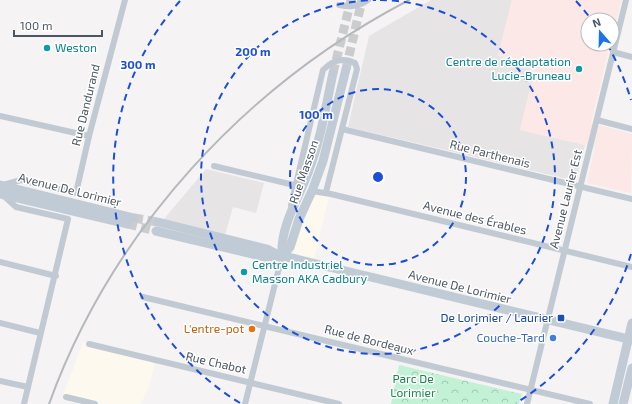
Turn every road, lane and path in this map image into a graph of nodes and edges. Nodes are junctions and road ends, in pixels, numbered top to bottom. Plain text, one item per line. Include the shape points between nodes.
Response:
1 (125, 0) edge
2 (368, 0) edge
3 (626, 0) edge
4 (338, 2) edge
5 (620, 24) edge
6 (613, 52) joint
7 (632, 57) edge
8 (346, 69) tunnel mouth
9 (333, 73) tunnel mouth
10 (0, 116) edge
11 (597, 120) junction
12 (342, 129) junction
13 (632, 129) edge
14 (89, 136) junction
15 (214, 166) dead end
16 (298, 186) junction
17 (581, 187) junction
18 (1, 190) edge
19 (312, 192) junction
20 (326, 192) junction
21 (76, 193) joint
22 (632, 199) edge
23 (131, 221) tunnel mouth
24 (157, 227) tunnel mouth
25 (565, 251) junction
26 (282, 256) junction
27 (0, 262) edge
28 (632, 267) edge
29 (56, 276) junction
30 (142, 297) dead end
31 (547, 320) junction
32 (0, 322) edge
33 (632, 323) edge
34 (264, 326) junction
35 (40, 333) junction
36 (630, 340) edge
37 (89, 344) dead end
38 (632, 368) edge
39 (0, 381) edge
40 (250, 382) junction
41 (28, 387) junction
42 (531, 389) junction
43 (66, 397) dead end
44 (24, 404) edge
45 (95, 404) edge
46 (244, 404) edge
47 (339, 404) edge
48 (527, 404) edge
49 (590, 404) edge
50 (613, 404) edge
51 (623, 404) edge

1 - 14 street, Rue Dandurand
2 - 4 street via 350,7
3 - 5 street, Avenue Laurier Est
6 - 7 street
6 - 11 street, Avenue Laurier Est
8 - 19 main road, Rue Masson via 323,161
9 - 16 main road, Rue Masson via 309,170
10 - 14 street
11 - 13 street
11 - 17 street, Avenue Laurier Est
12 - 16 street, Rue Masson via 357,65 350,60 342,59 323,70
12 - 17 street, Rue Parthenais
12 - 20 street, Rue Masson
14 - 21 street, Rue Dandurand
15 - 16 street
16 - 26 main road, Rue Masson via 281,243
17 - 22 street, Rue Parthenais
17 - 25 street, Avenue Laurier Est
18 - 21 street, Avenue De Lorimier via 21,180
18 - 23 main road, Avenue De Lorimier
18 - 29 street, Avenue De Lorimier via 16,207 68,219
19 - 20 street, Avenue des Érables
19 - 26 main road, Rue Masson via 299,219 290,247
20 - 25 street, Avenue des Érables
24 - 26 main road, Avenue De Lorimier via 267,249
25 - 28 street, Avenue des Érables
25 - 31 street, Avenue Laurier Est
26 - 31 main road, Avenue De Lorimier
26 - 34 street, Rue Masson
27 - 29 street
29 - 35 street
30 - 34 street, Rue de Bordeaux
31 - 36 main road, Avenue De Lorimier
31 - 42 street, Avenue Laurier Est
32 - 35 street
33 - 36 main road
34 - 40 street, Rue Masson
34 - 42 street, Rue de Bordeaux
35 - 41 street
36 - 50 main road
37 - 40 street, Rue Chabot
38 - 51 main road
39 - 41 street
40 - 46 street, Rue Masson
40 - 47 street, Rue Chabot
41 - 44 street
42 - 48 street, Avenue Laurier Est
42 - 49 street, Rue de Bordeaux
43 - 45 street

